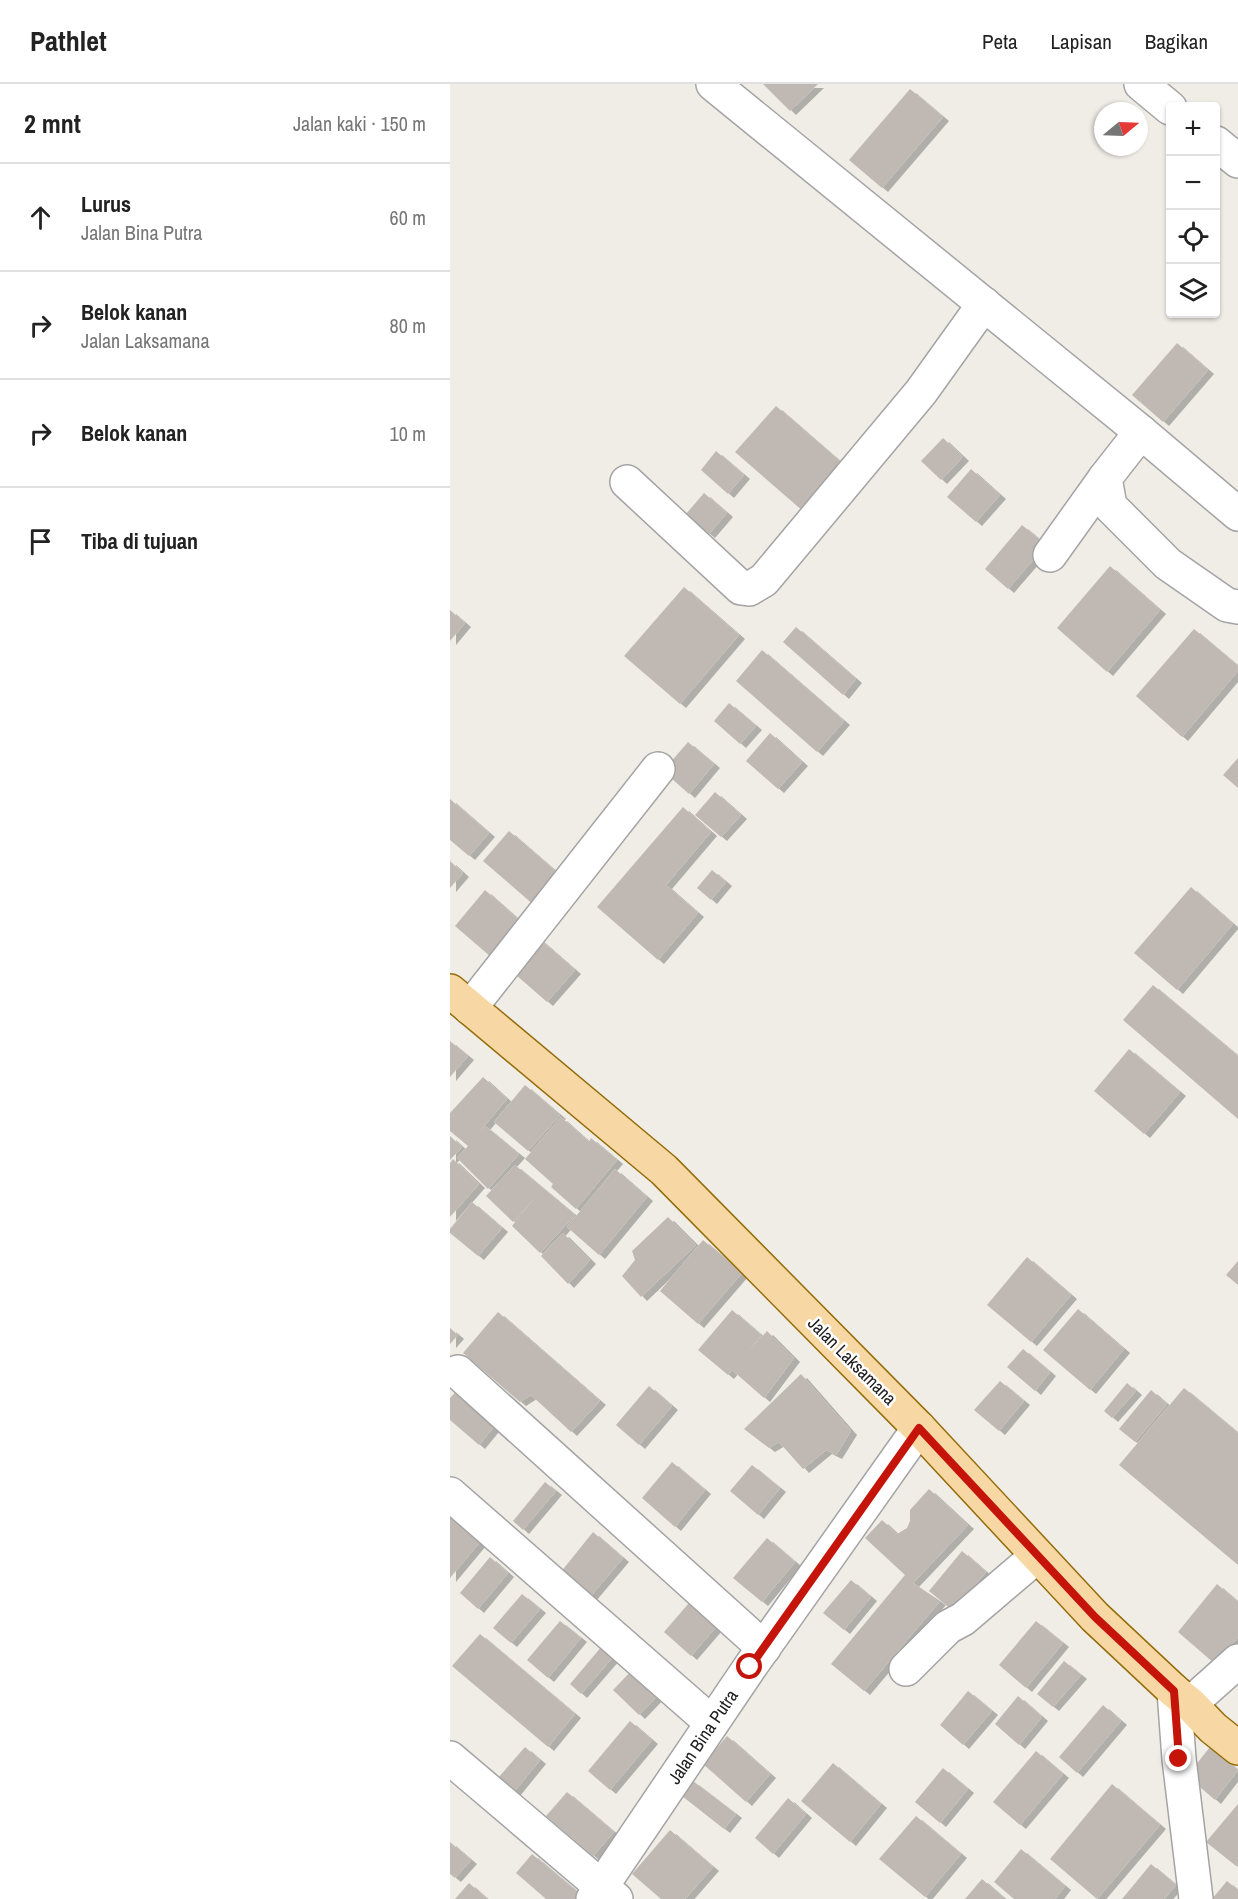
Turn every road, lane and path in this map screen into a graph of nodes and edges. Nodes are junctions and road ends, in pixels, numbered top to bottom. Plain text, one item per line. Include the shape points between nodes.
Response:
1 (713, 84) edge
2 (1140, 84) edge
3 (1166, 105) edge
4 (1220, 147) edge
5 (1238, 161) edge
6 (984, 304) junction
7 (1141, 432) junction
8 (1106, 478) junction
9 (627, 482) dead end
10 (1238, 514) edge
11 (1050, 555) dead end
12 (1238, 607) edge
13 (658, 769) dead end
14 (458, 1003) edge
15 (458, 1372) dead end
16 (919, 1428) junction
17 (450, 1494) edge
18 (1037, 1556) junction
19 (764, 1648) junction
20 (1238, 1661) edge
21 (906, 1669) dead end
22 (1182, 1698) junction
23 (712, 1723) junction
24 (1238, 1748) edge
25 (450, 1758) edge
26 (604, 1895) edge
27 (1196, 1899) edge

1 - 6 street
2 - 3 street
4 - 5 street
6 - 7 street
6 - 9 street via 921,392 764,580 749,589 741,588
7 - 8 street
7 - 10 street
8 - 11 street
8 - 12 street via 1110,506 1168,564 1227,605
13 - 14 street
14 - 16 main road, Jalan Laksamana via 664,1170
15 - 19 street
16 - 18 main road, Jalan Laksamana
16 - 19 street, Jalan Bina Putra
17 - 23 street
18 - 21 street via 963,1619 948,1627
18 - 22 main road, Jalan Laksamana via 1095,1617
19 - 23 street, Jalan Bina Putra
20 - 22 street
22 - 24 main road, Jalan Laksamana
22 - 27 street via 1179,1759
23 - 26 street, Jalan Bina Putra
25 - 26 street

